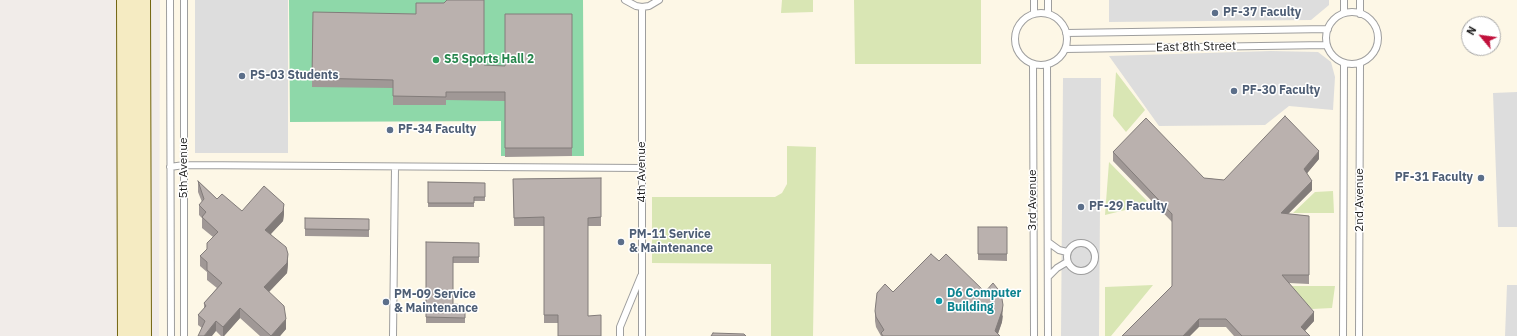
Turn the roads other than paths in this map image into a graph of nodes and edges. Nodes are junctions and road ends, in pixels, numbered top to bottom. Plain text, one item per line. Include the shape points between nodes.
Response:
1 (126, 0) edge
2 (141, 0) edge
3 (170, 0) edge
4 (184, 0) edge
5 (625, 0) edge
6 (659, 0) edge
7 (1034, 0) edge
8 (1048, 0) edge
9 (1344, 0) edge
10 (1360, 0) edge
11 (642, 7) junction
12 (1344, 13) junction
13 (1034, 14) junction
14 (1048, 14) junction
15 (1360, 14) junction
16 (1328, 29) junction
17 (1066, 33) junction
18 (1326, 45) junction
19 (1065, 49) junction
20 (1360, 63) junction
21 (1033, 64) junction
22 (1344, 64) junction
23 (1047, 65) junction
24 (184, 165) junction
25 (170, 167) junction
26 (395, 167) junction
27 (642, 168) junction
28 (1048, 242) junction
29 (1067, 252) junction
30 (1067, 262) junction
31 (642, 273) junction
32 (1048, 277) junction
33 (127, 336) edge
34 (142, 336) edge
35 (171, 336) edge
36 (184, 336) edge
37 (393, 336) edge
38 (620, 336) edge
39 (642, 336) edge
40 (1034, 336) edge
41 (1048, 336) edge
42 (1343, 336) edge
43 (1359, 336) edge

1 - 33 main road
2 - 34 main road
3 - 25 lane, 5th Avenue
4 - 24 lane, 5th Avenue
5 - 11 lane
6 - 11 lane
7 - 13 lane
8 - 14 lane
9 - 12 lane
10 - 15 lane
11 - 27 lane, 4th Avenue
12 - 15 lane
12 - 16 lane via 1334,20
13 - 14 lane
13 - 21 lane via 1018,26 1015,39 1018,52 1027,62
14 - 17 lane via 1060,21
15 - 20 lane via 1371,20 1378,39 1374,52
16 - 17 lane, East 8th Street
16 - 18 lane
17 - 19 lane
18 - 19 lane, East 8th Street
18 - 22 lane via 1333,57
19 - 23 lane via 1059,58
20 - 22 lane
20 - 43 lane, 2nd Avenue
21 - 23 lane
21 - 40 lane, 3rd Avenue
22 - 42 lane, 2nd Avenue
23 - 28 lane, 3rd Avenue
24 - 25 lane
24 - 26 lane
24 - 36 lane, 5th Avenue
25 - 35 lane, 5th Avenue
26 - 27 lane
26 - 37 lane
27 - 31 lane, 4th Avenue
28 - 29 lane
28 - 32 lane, 3rd Avenue
29 - 30 lane
29 - 30 lane via 1074,245 1083,243 1092,248 1095,258 1091,267 1083,272 1073,270
30 - 32 lane
31 - 38 lane via 620,327
31 - 39 lane, 4th Avenue
32 - 41 lane, 3rd Avenue

